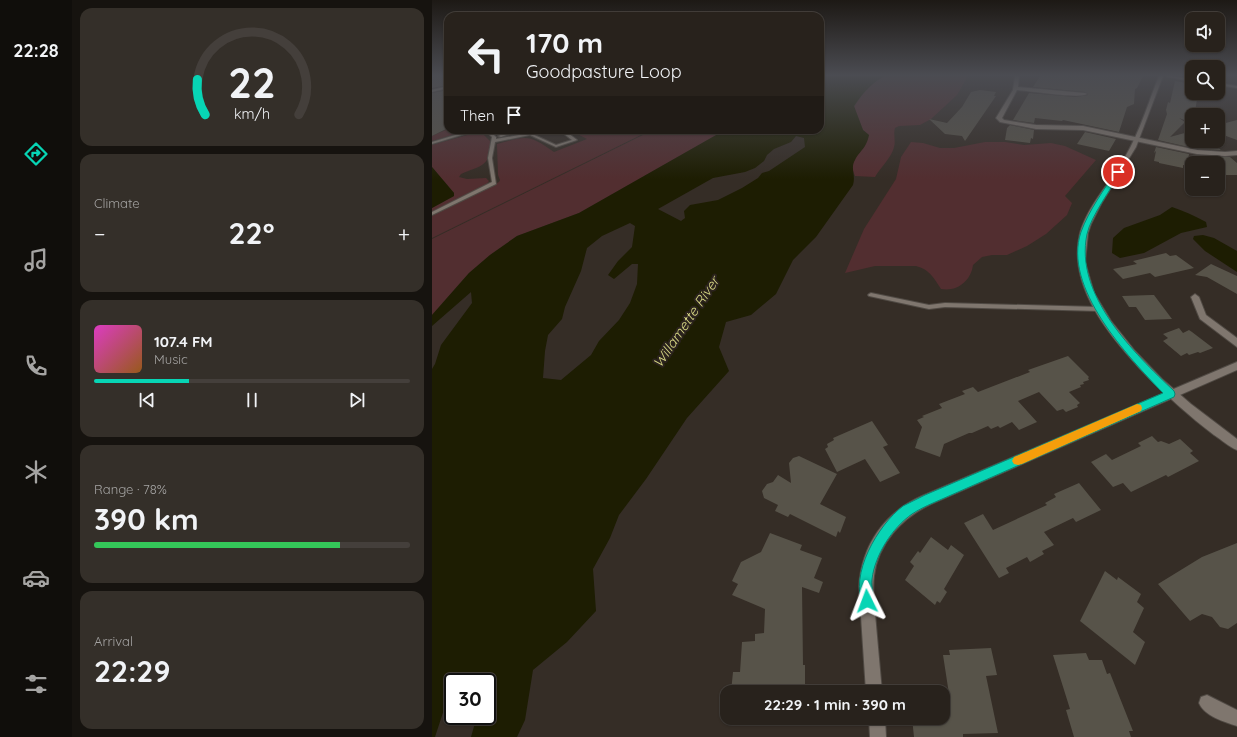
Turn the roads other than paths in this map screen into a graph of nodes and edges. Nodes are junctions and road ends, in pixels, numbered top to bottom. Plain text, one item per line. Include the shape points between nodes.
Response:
1 (1003, 110) edge
2 (1148, 110) edge
3 (462, 134) edge
4 (490, 134) edge
5 (508, 134) edge
6 (530, 134) edge
7 (530, 134) edge
8 (567, 134) edge
9 (494, 139) junction
10 (1137, 140) junction
11 (432, 143) edge
12 (1237, 153) edge
13 (432, 214) edge
14 (871, 295) dead end
15 (1195, 297) dead end
16 (1099, 309) junction
17 (1237, 343) edge
18 (1237, 366) edge
19 (1170, 394) junction
20 (1237, 445) edge
21 (874, 685) edge
22 (1207, 703) dead end
23 (1237, 718) edge
24 (877, 725) edge
25 (878, 737) edge

1 - 10 street via 999,118 1001,120 1036,127 1079,127
2 - 10 street
3 - 11 lane
4 - 9 lane
5 - 9 lane
6 - 8 lane via 556,146 575,140
7 - 9 lane
9 - 13 lane via 490,158 494,183
10 - 12 street via 1197,152
10 - 16 street via 1091,218 1082,240 1084,271
14 - 16 lane via 929,307 945,305
15 - 17 street via 1204,317
16 - 19 street via 1127,349
18 - 19 street
19 - 20 street
19 - 21 street via 929,499 908,510 892,525 873,553 866,579
22 - 23 street
24 - 25 street

